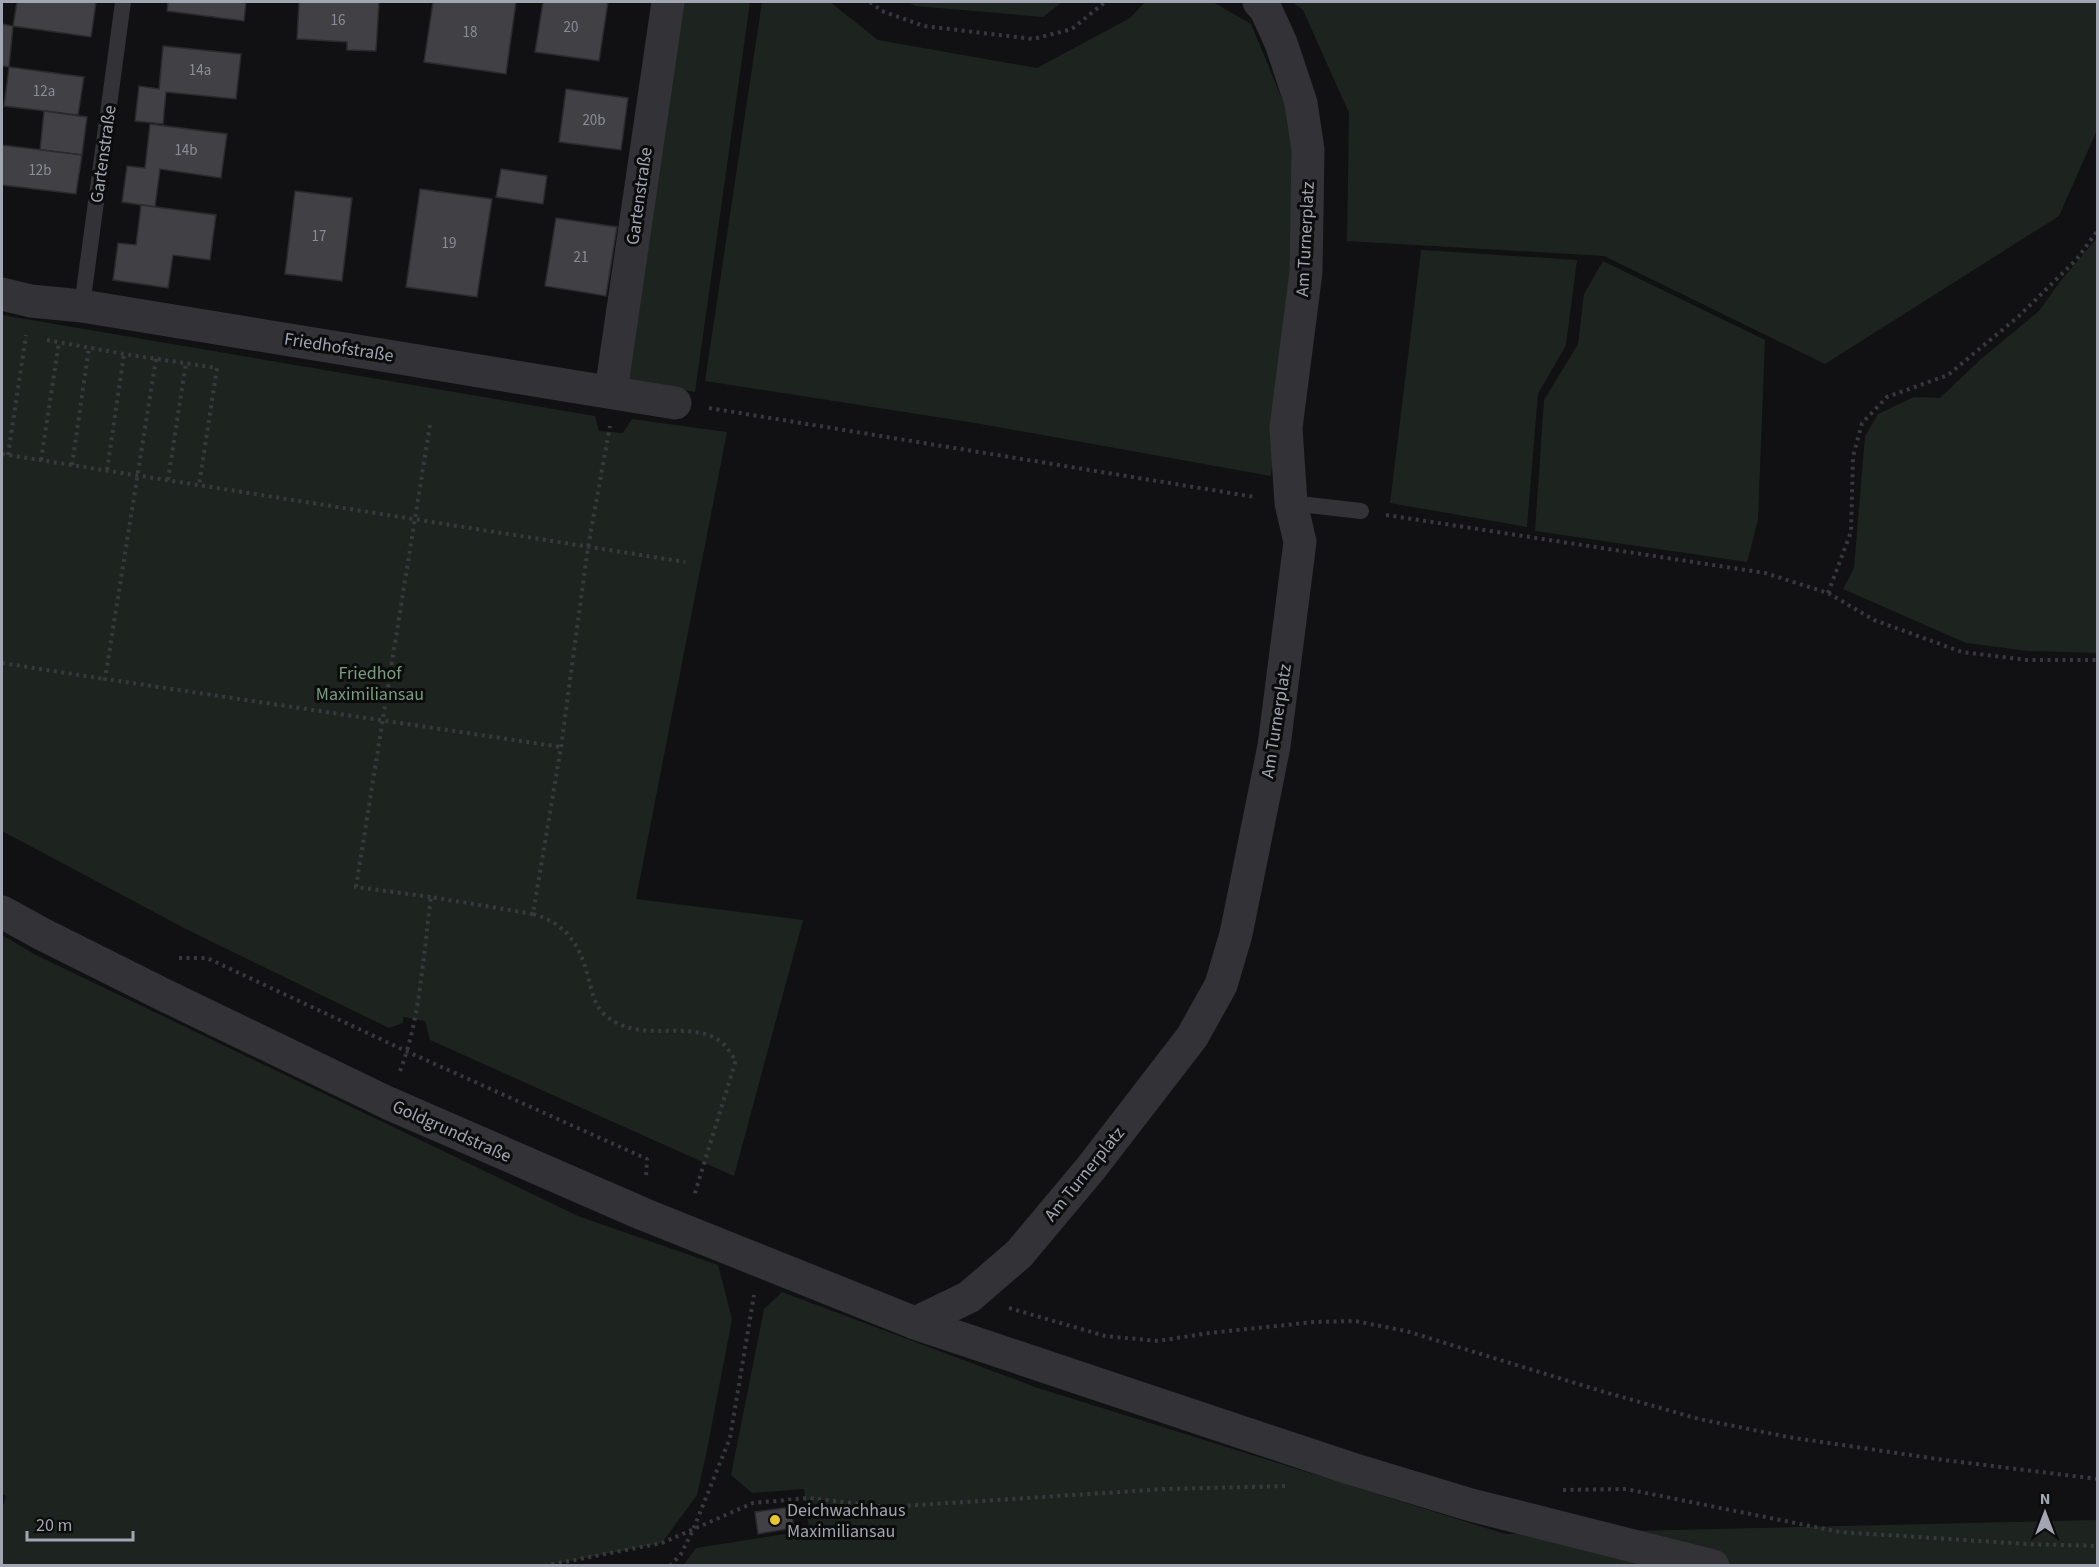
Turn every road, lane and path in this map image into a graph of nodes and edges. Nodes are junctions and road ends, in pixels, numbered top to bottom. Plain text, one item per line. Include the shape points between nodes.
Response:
1 (123, 2) edge
2 (668, 2) edge
3 (870, 2) edge
4 (1105, 2) edge
5 (1259, 2) edge
6 (2097, 230) edge
7 (16, 298) edge
8 (82, 306) junction
9 (26, 337) junction
10 (59, 342) junction
11 (89, 347) junction
12 (124, 354) junction
13 (156, 358) junction
14 (186, 363) junction
15 (610, 391) junction
16 (675, 402) joint
17 (430, 425) dead end
18 (2, 454) edge
19 (8, 455) junction
20 (40, 460) junction
21 (72, 465) junction
22 (107, 470) junction
23 (138, 475) junction
24 (168, 480) junction
25 (199, 485) junction
26 (1291, 503) junction
27 (1361, 511) joint
28 (415, 520) junction
29 (588, 547) junction
30 (685, 562) dead end
31 (1828, 593) junction
32 (2097, 660) edge
33 (2, 663) edge
34 (105, 679) junction
35 (384, 719) junction
36 (561, 747) junction
37 (431, 897) junction
38 (2, 912) edge
39 (533, 914) junction
40 (178, 958) dead end
41 (408, 1052) junction
42 (388, 1103) junction
43 (643, 1214) junction
44 (685, 1231) junction
45 (759, 1262) junction
46 (969, 1297) junction
47 (915, 1323) junction
48 (2097, 1479) edge
49 (1294, 1486) dead end
50 (1557, 1491) dead end
51 (693, 1530) junction
52 (2097, 1546) edge
53 (544, 1566) edge
54 (670, 1566) edge
55 (1713, 1566) edge

1 - 8 lane, Gartenstraße
2 - 15 street, Gartenstraße
3 - 4 path via 882,11 924,26 1033,39 1072,29
5 - 26 street, Am Turnerplatz via 1281,43 1298,93 1308,150 1306,272 1286,428
6 - 31 path via 2077,259 2019,316 1948,375 1887,397 1862,423 1852,457 1851,531
7 - 8 street, Friedhofstraße
7 - 9 path
8 - 15 street, Friedhofstraße
9 - 10 path
9 - 19 path
10 - 11 path
10 - 20 path
11 - 12 path
11 - 21 path
12 - 13 path
12 - 22 path
13 - 14 path
13 - 23 path
14 - 24 path
14 - 25 path via 217,368
15 - 16 street, Friedhofstraße
15 - 29 path via 610,432
16 - 26 path
17 - 28 path
18 - 19 path
19 - 20 path
20 - 21 path
21 - 22 path
22 - 23 path
23 - 24 path
23 - 34 path
24 - 25 path
25 - 28 path
26 - 27 lane
26 - 46 street, Am Turnerplatz via 1300,542 1274,746 1236,934 1221,985 1192,1037 1091,1168 1019,1254
27 - 31 path via 1765,573
28 - 29 path
28 - 35 path
29 - 30 path
29 - 36 path
31 - 32 path via 1874,620 1962,652 2027,660
33 - 34 path
34 - 35 path
35 - 36 path
35 - 37 path via 356,887
36 - 39 path
37 - 39 path
37 - 41 path
38 - 42 street, Goldgrundstraße
39 - 44 path via 548,919 569,935 582,955 594,1000 612,1020 649,1032 709,1036 721,1042 736,1060
40 - 41 path via 207,958
41 - 42 path
41 - 43 path via 647,1159
42 - 43 street, Goldgrundstraße
43 - 44 street, Goldgrundstraße
44 - 45 street, Goldgrundstraße
45 - 47 street, Goldgrundstraße
45 - 51 path via 730,1438
46 - 47 street, Am Turnerplatz
46 - 48 path via 1106,1336 1158,1341 1355,1321 1406,1330 1699,1419 1788,1437
47 - 55 street, Goldgrundstraße via 1449,1499
49 - 51 path via 1166,1489 888,1506 808,1498 753,1503
50 - 52 path via 1626,1489 1840,1532
51 - 53 path via 662,1543
51 - 54 path

